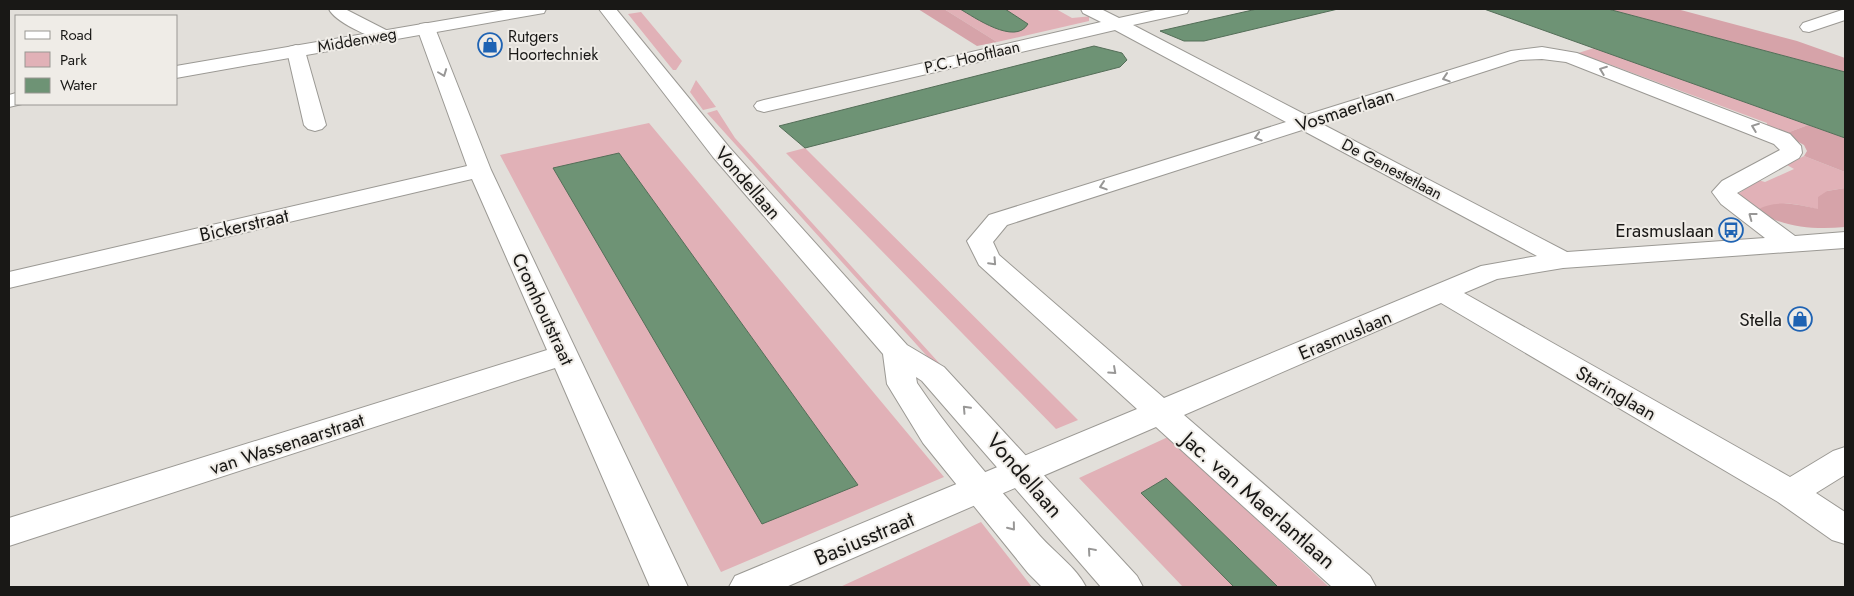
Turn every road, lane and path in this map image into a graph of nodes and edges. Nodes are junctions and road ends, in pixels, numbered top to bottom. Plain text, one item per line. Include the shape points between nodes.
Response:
1 (338, 9) edge
2 (538, 9) edge
3 (607, 9) edge
4 (1089, 9) edge
5 (1181, 9) edge
6 (1845, 14) edge
7 (1116, 23) junction
8 (1809, 27) dead end
9 (426, 28) junction
10 (382, 35) junction
11 (296, 51) junction
12 (178, 72) edge
13 (764, 106) dead end
14 (1305, 123) junction
15 (316, 124) dead end
16 (480, 170) junction
17 (1839, 244) edge
18 (1791, 245) junction
19 (1563, 260) junction
20 (9, 280) edge
21 (1442, 292) junction
22 (897, 352) junction
23 (564, 356) junction
24 (1160, 414) junction
25 (1845, 459) edge
26 (1022, 472) junction
27 (981, 489) junction
28 (1790, 493) junction
29 (1845, 530) edge
30 (9, 532) edge
31 (669, 587) edge
32 (748, 587) edge
33 (1067, 587) edge
34 (1124, 587) edge
35 (1357, 587) edge

1 - 10 street via 339,13
2 - 9 street, Middenweg
3 - 22 street, Vondellaan via 721,152
4 - 7 street, De Genestetlaan
5 - 7 street, P.C. Hooftlaan
6 - 8 street
7 - 13 street, P.C. Hooftlaan
7 - 14 street, De Genestetlaan
9 - 10 street, Middenweg
9 -> 16 street, Cromhoutstraat
10 - 11 street, Middenweg
11 - 12 street, Middenweg
11 - 15 street
18 -> 14 street, Vosmaerlaan via 1724,192 1791,154 1790,146 1782,139 1570,58 1542,53 1518,55
14 - 19 street, De Genestetlaan
14 -> 24 street, Vosmaerlaan via 998,220 980,241 988,259
16 - 20 street, Bickerstraat
16 - 23 street, Cromhoutstraat
17 - 18 street, Erasmuslaan
18 - 19 street, Erasmuslaan
19 - 21 street, Erasmuslaan via 1498,270
21 - 24 street, Erasmuslaan
21 - 28 street, Staringlaan
26 -> 22 street, Vondellaan via 933,374
22 - 27 street via 902,384 935,435
23 - 30 street, van Wassenaarstraat
23 - 31 street, Cromhoutstraat
24 - 26 street, Erasmuslaan
24 - 35 street, Jac. van Maerlantlaan
25 - 28 street
26 - 27 street, Erasmuslaan
34 -> 26 street, Vondellaan
27 - 32 street, Basiusstraat
27 -> 33 street via 1041,563
28 - 29 street, Staringlaan

